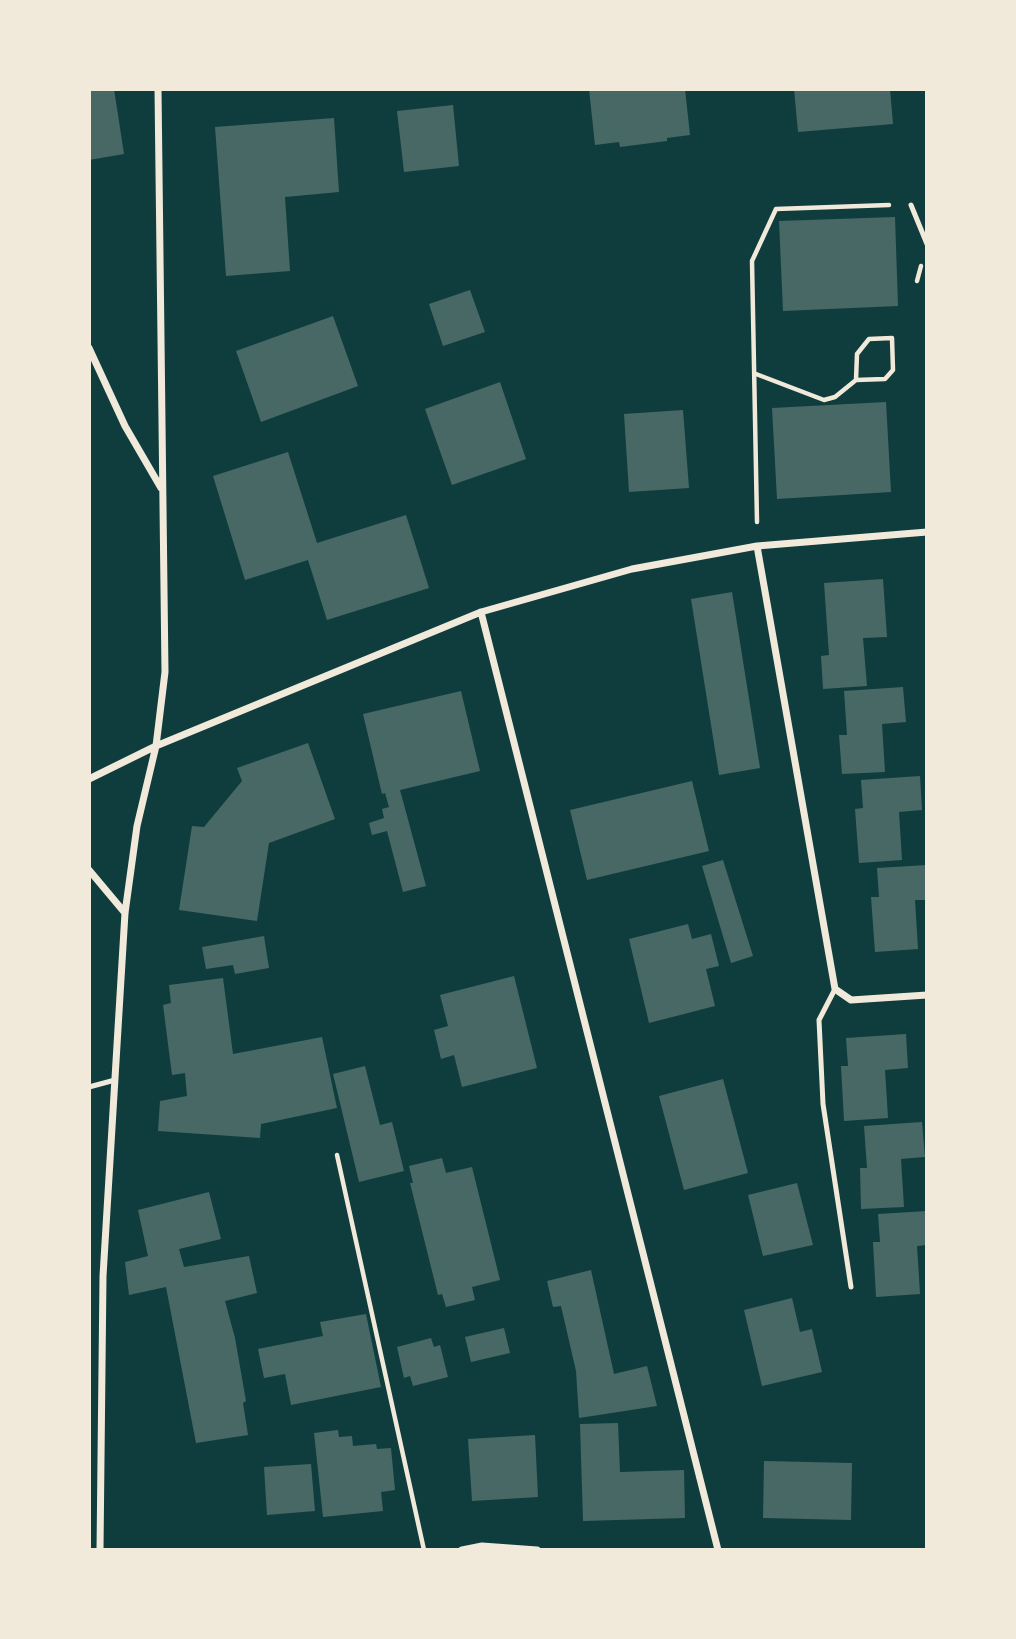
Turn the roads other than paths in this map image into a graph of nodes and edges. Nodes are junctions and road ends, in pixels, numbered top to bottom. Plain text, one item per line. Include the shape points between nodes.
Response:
1 (158, 89) edge
2 (911, 205) road end
3 (927, 244) edge
4 (89, 348) edge
5 (162, 489) junction
6 (927, 532) edge
7 (757, 546) junction
8 (481, 612) junction
9 (156, 746) junction
10 (89, 779) edge
11 (89, 870) edge
12 (125, 914) junction
13 (835, 989) junction
14 (927, 995) edge
15 (115, 1080) junction
16 (89, 1087) edge
17 (851, 1287) dead end
18 (100, 1550) edge
19 (462, 1550) edge
20 (537, 1550) edge
21 (718, 1550) edge

1 - 5 street
2 - 3 lane
4 - 5 street via 125,426
5 - 9 street via 164,672
6 - 7 street
7 - 8 street via 632,569
7 - 13 street
8 - 9 street
8 - 21 street
9 - 10 street
9 - 12 street via 137,826
11 - 12 street
12 - 15 street
13 - 14 street via 850,1000
13 - 17 lane via 820,1020 823,1104
15 - 16 lane
15 - 18 street via 103,1276
19 - 20 street via 482,1546

